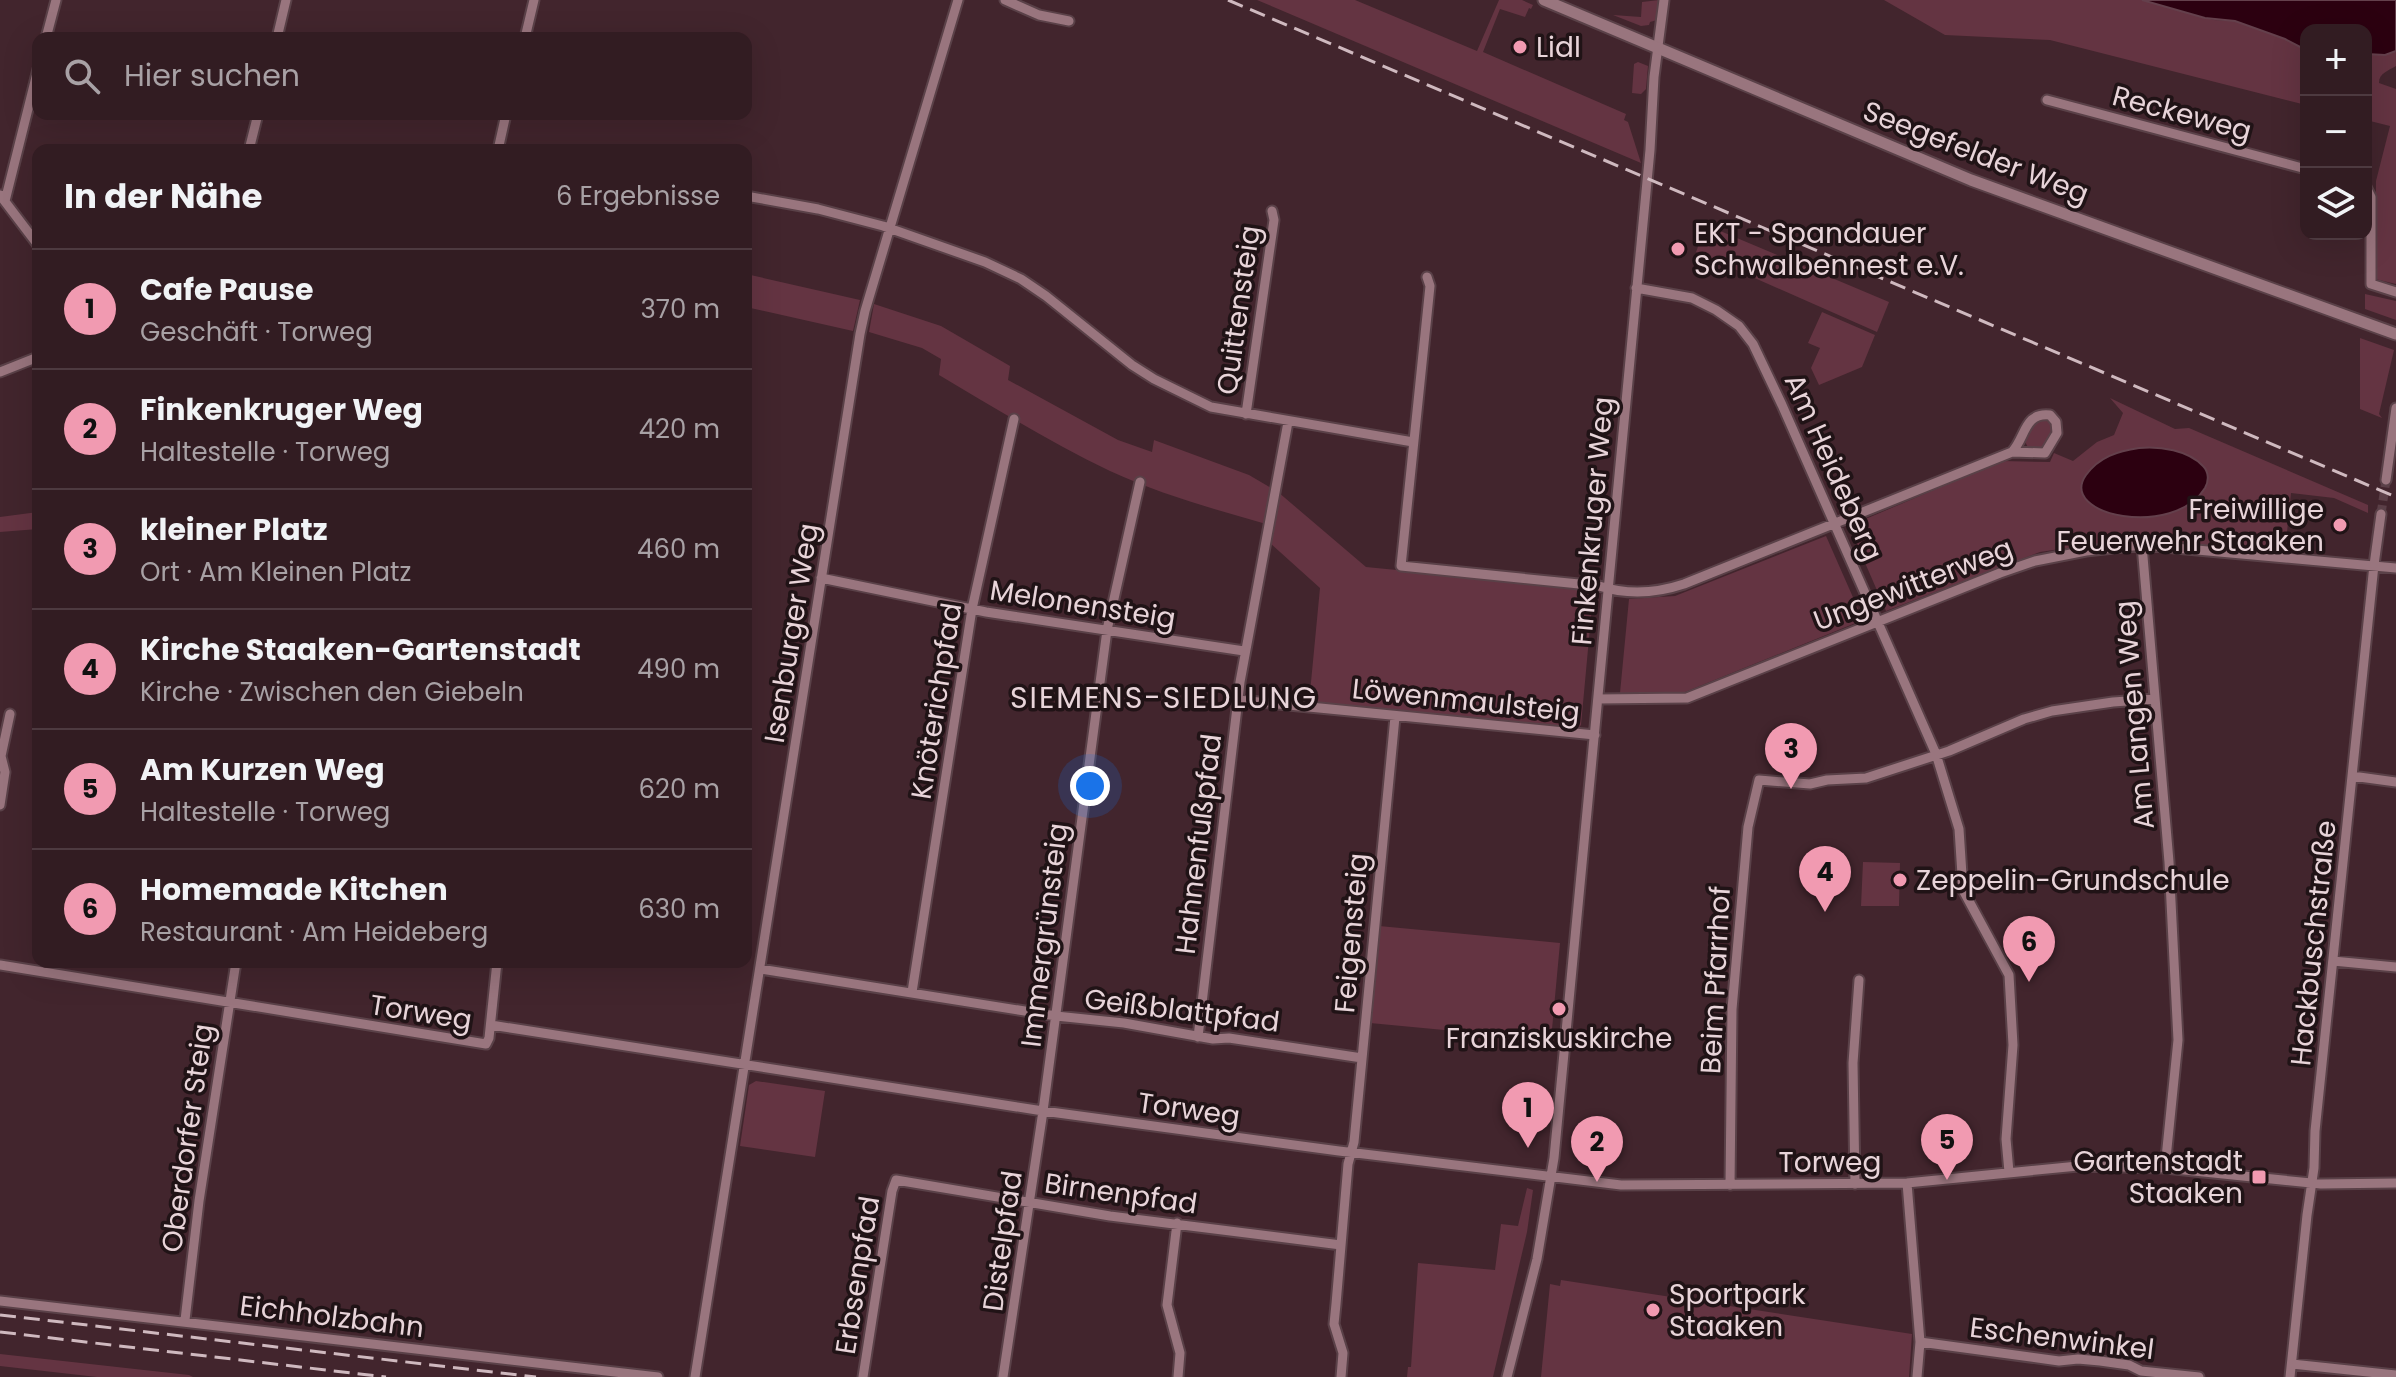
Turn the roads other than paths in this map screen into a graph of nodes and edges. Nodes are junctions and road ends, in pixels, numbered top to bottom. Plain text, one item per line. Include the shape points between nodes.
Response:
1 (56, 0) edge
2 (286, 0) edge
3 (534, 0) edge
4 (958, 0) edge
5 (1005, 0) edge
6 (1544, 0) edge
7 (1664, 0) edge
8 (1069, 21) dead end
9 (48, 32) edge
10 (278, 32) edge
11 (526, 32) edge
12 (1658, 48) junction
13 (32, 90) edge
14 (2047, 100) dead end
15 (256, 120) edge
16 (505, 120) edge
17 (250, 144) edge
18 (499, 144) edge
19 (2302, 168) edge
20 (752, 197) edge
21 (2, 198) edge
22 (1272, 211) dead end
23 (890, 228) junction
24 (32, 237) edge
25 (2371, 240) edge
26 (1427, 277) dead end
27 (1636, 288) junction
28 (2396, 292) edge
29 (2396, 334) edge
30 (32, 359) edge
31 (0, 372) edge
32 (2396, 408) edge
33 (1246, 414) junction
34 (1014, 419) dead end
35 (1288, 422) junction
36 (1413, 442) junction
37 (2012, 452) junction
38 (2386, 480) tunnel mouth
39 (1140, 482) dead end
40 (2381, 514) tunnel mouth
41 (1835, 523) junction
42 (2142, 545) junction
43 (2374, 565) junction
44 (2396, 568) edge
45 (821, 578) junction
46 (1608, 589) junction
47 (972, 609) junction
48 (1877, 621) junction
49 (1107, 630) junction
50 (1244, 651) junction
51 (1598, 699) junction
52 (2155, 699) junction
53 (1238, 700) junction
54 (10, 714) dead end
55 (1395, 717) junction
56 (1595, 735) junction
57 (1936, 754) junction
58 (0, 756) edge
59 (2352, 776) junction
60 (2396, 782) edge
61 (0, 805) edge
62 (2333, 961) junction
63 (0, 965) edge
64 (2396, 967) edge
65 (235, 968) edge
66 (496, 968) edge
67 (760, 969) junction
68 (1859, 980) dead end
69 (912, 992) junction
70 (230, 1002) junction
71 (1056, 1016) junction
72 (491, 1025) junction
73 (1198, 1037) junction
74 (1362, 1058) junction
75 (744, 1065) junction
76 (1043, 1111) junction
77 (1351, 1153) junction
78 (2165, 1168) junction
79 (2009, 1172) junction
80 (1551, 1178) junction
81 (896, 1180) joint
82 (1907, 1183) junction
83 (2312, 1183) junction
84 (2396, 1183) edge
85 (1855, 1184) junction
86 (1730, 1185) junction
87 (1030, 1204) junction
88 (1177, 1223) junction
89 (1341, 1245) junction
90 (0, 1301) edge
91 (185, 1320) junction
92 (1920, 1342) junction
93 (2292, 1364) junction
94 (2396, 1375) edge
95 (658, 1377) edge
96 (695, 1377) edge
97 (863, 1377) edge
98 (1003, 1377) edge
99 (1178, 1377) edge
100 (1341, 1377) edge
101 (1507, 1377) edge
102 (1917, 1377) edge
103 (2199, 1377) edge
104 (2290, 1377) edge

1 - 9 street
2 - 10 street
3 - 11 street
4 - 23 street, Isenburger Weg
5 - 8 street
6 - 12 street, Seegefelder Weg
7 - 12 street, Finkenkruger Weg
12 - 27 street, Finkenkruger Weg
12 - 29 street, Seegefelder Weg via 1971,180
13 - 21 street
14 - 19 street, Reckeweg
15 - 17 street
16 - 18 street
20 - 23 street
21 - 24 street
22 - 33 street, Quittensteig
23 - 33 street via 1021,279 1163,384 1211,407
23 - 45 street, Isenburger Weg via 860,334
25 - 28 street via 2371,284
26 - 36 street
27 - 41 street, Am Heideberg via 1692,298 1739,326 1761,359
27 - 46 street, Finkenkruger Weg
30 - 31 street
32 - 38 street
33 - 35 street
34 - 47 street, Knöterichpfad
35 - 36 street
35 - 50 street, Hahnenfußpfad
36 - 46 street via 1401,566
37 - 37 street via 2045,453 2057,433 2056,422 2050,415 2033,417
37 - 41 street
39 - 49 street, Immergrünsteig
40 - 43 street, Hackbuschstraße
41 - 46 street via 1671,588
41 - 48 street, Am Heideberg
42 - 43 street, Ungewitterweg
42 - 48 street, Ungewitterweg via 2035,561
42 - 52 street, Am Langen Weg
43 - 44 street, Ungewitterweg
43 - 59 street, Hackbuschstraße
45 - 47 street, Melonensteig
45 - 67 street, Isenburger Weg
46 - 51 street, Finkenkruger Weg
47 - 49 street, Melonensteig
47 - 69 street, Knöterichpfad
48 - 51 street, Ungewitterweg via 1687,698
48 - 57 street, Am Heideberg
49 - 50 street, Melonensteig
49 - 71 street, Immergrünsteig
50 - 53 street, Hahnenfußpfad
51 - 56 street, Finkenkruger Weg
52 - 57 street via 2052,711
52 - 78 street, Am Langen Weg via 2178,1040
53 - 55 street, Löwenmaulsteig
53 - 73 street, Hahnenfußpfad
54 - 58 street
55 - 56 street, Löwenmaulsteig
55 - 74 street, Feigensteig
56 - 80 street, Finkenkruger Weg
57 - 79 street, Am Heideberg via 1959,829 1963,890 2009,975
57 - 86 street, Beim Pfarrhof via 1866,778 1810,784 1759,780 1748,827 1732,1009
58 - 61 street via 5,772
59 - 60 street
59 - 62 street, Hackbuschstraße
62 - 64 street
62 - 83 street, Hackbuschstraße
63 - 70 street, Torweg
65 - 70 street, Oberdorfer Steig
66 - 72 street
67 - 69 street, Geißblattpfad
67 - 75 street, Isenburger Weg
68 - 85 street via 1853,1063
69 - 71 street, Geißblattpfad
70 - 72 street, Torweg via 486,1044
70 - 91 street, Oberdorfer Steig
71 - 73 street, Geißblattpfad
71 - 76 street, Immergrünsteig
72 - 75 street, Torweg
73 - 74 street, Geißblattpfad
74 - 77 street, Feigensteig
75 - 76 street, Torweg
75 - 96 street, Isenburger Weg
76 - 77 street, Torweg
76 - 87 street, Distelpfad
77 - 80 street, Torweg
77 - 89 street, Feigensteig
78 - 79 street, Torweg via 2078,1166
78 - 83 street, Torweg
79 - 82 street, Torweg
80 - 86 street, Torweg via 1621,1185
80 - 101 street, Finkenkruger Weg
81 - 87 street, Birnenpfad
81 - 97 street, Erbsenpfad
82 - 85 street, Torweg
82 - 92 street
83 - 84 street, Torweg
83 - 93 street, Hackbuschstraße
85 - 86 street, Torweg
87 - 88 street, Birnenpfad
87 - 98 street, Distelpfad
88 - 89 street, Birnenpfad
88 - 99 street via 1167,1305 1180,1353
89 - 100 street, Feigensteig via 1334,1324 1343,1353
90 - 91 street, Eichholzbahn
91 - 95 street, Eichholzbahn
92 - 102 street
92 - 103 street, Eschenwinkel
93 - 94 street
93 - 104 street, Hackbuschstraße

